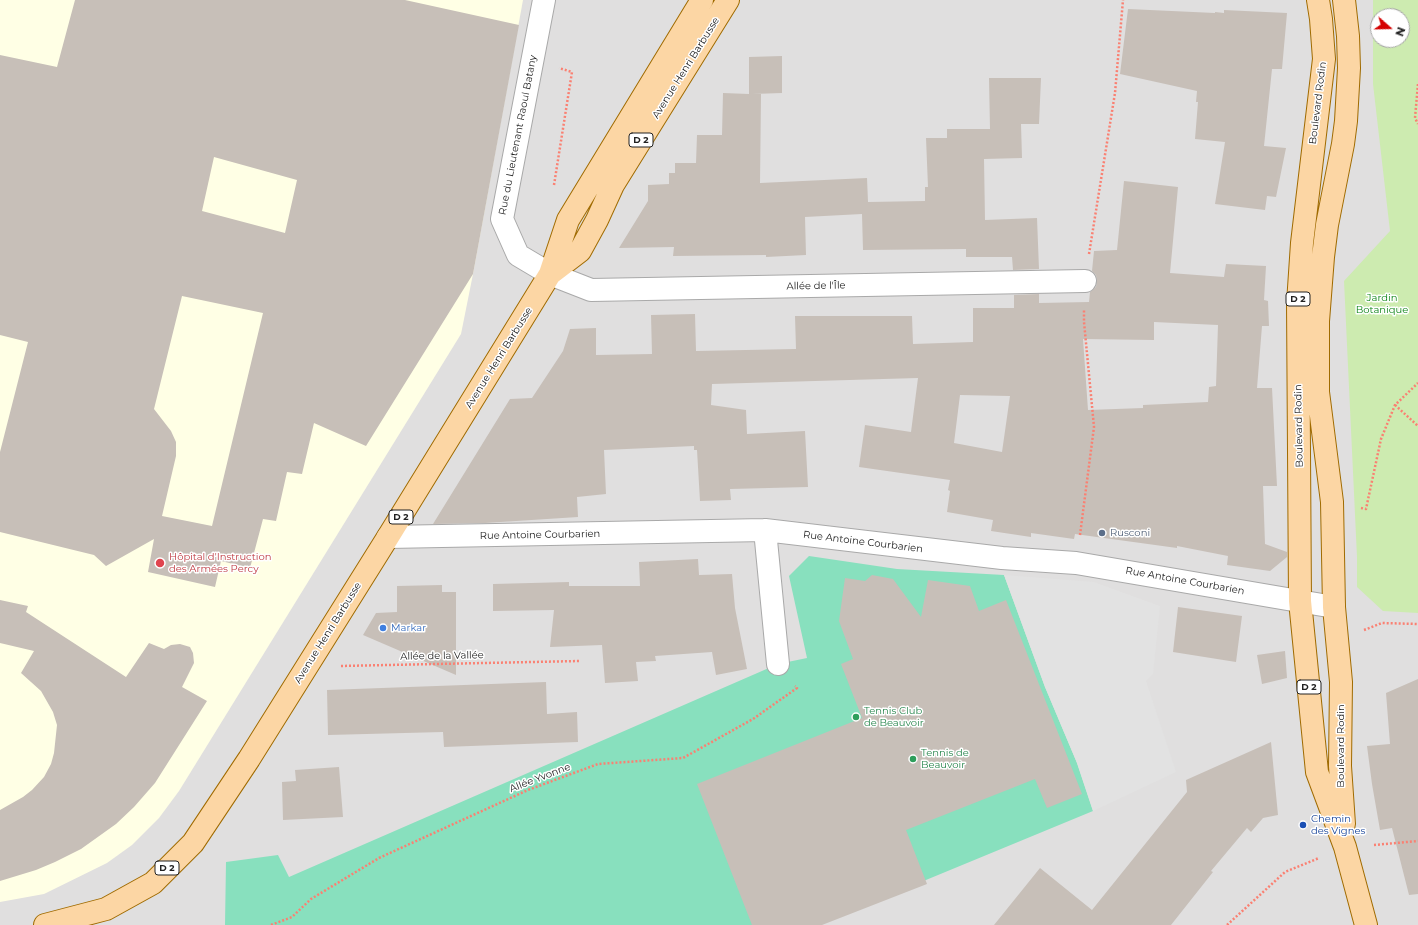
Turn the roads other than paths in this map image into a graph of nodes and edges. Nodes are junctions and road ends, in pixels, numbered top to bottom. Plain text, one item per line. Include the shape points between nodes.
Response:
1 (544, 0) edge
2 (702, 0) edge
3 (728, 0) edge
4 (1318, 0) edge
5 (1344, 0) edge
6 (550, 274) junction
7 (1085, 282) dead end
8 (765, 530) junction
9 (388, 538) junction
10 (1300, 601) junction
11 (1334, 606) junction
12 (778, 664) road end
13 (1345, 847) junction
14 (45, 925) edge
15 (1366, 925) edge

1 - 6 street, Rue du Lieutenant Raoul Batany via 502,219 518,254
2 - 6 main road, Avenue Henri Barbusse / D 2 via 568,220
3 - 6 main road, Avenue Henri Barbusse / D 2 via 613,185 580,251
4 - 10 main road, Boulevard Rodin / D 2 via 1324,59 1302,243 1298,303
5 - 11 main road, Boulevard Rodin / D 2 via 1349,68 1346,121 1327,225 1318,321 1318,392 1332,502
6 - 7 street, Allée de l'Île via 591,290
6 - 9 main road, Avenue Henri Barbusse / D 2
8 - 9 street, Rue Antoine Courbarien
8 - 10 street, Rue Antoine Courbarien via 1002,558 1076,563
8 - 12 street
9 - 14 main road, Avenue Henri Barbusse / D 2 via 193,843 153,883 106,909
10 - 11 street, Rue Antoine Courbarien
10 - 13 main road, Boulevard Rodin / D 2 via 1317,772
11 - 13 main road, Boulevard Rodin / D 2 via 1342,682 1340,766
13 - 15 main road, Boulevard Rodin / D 2

